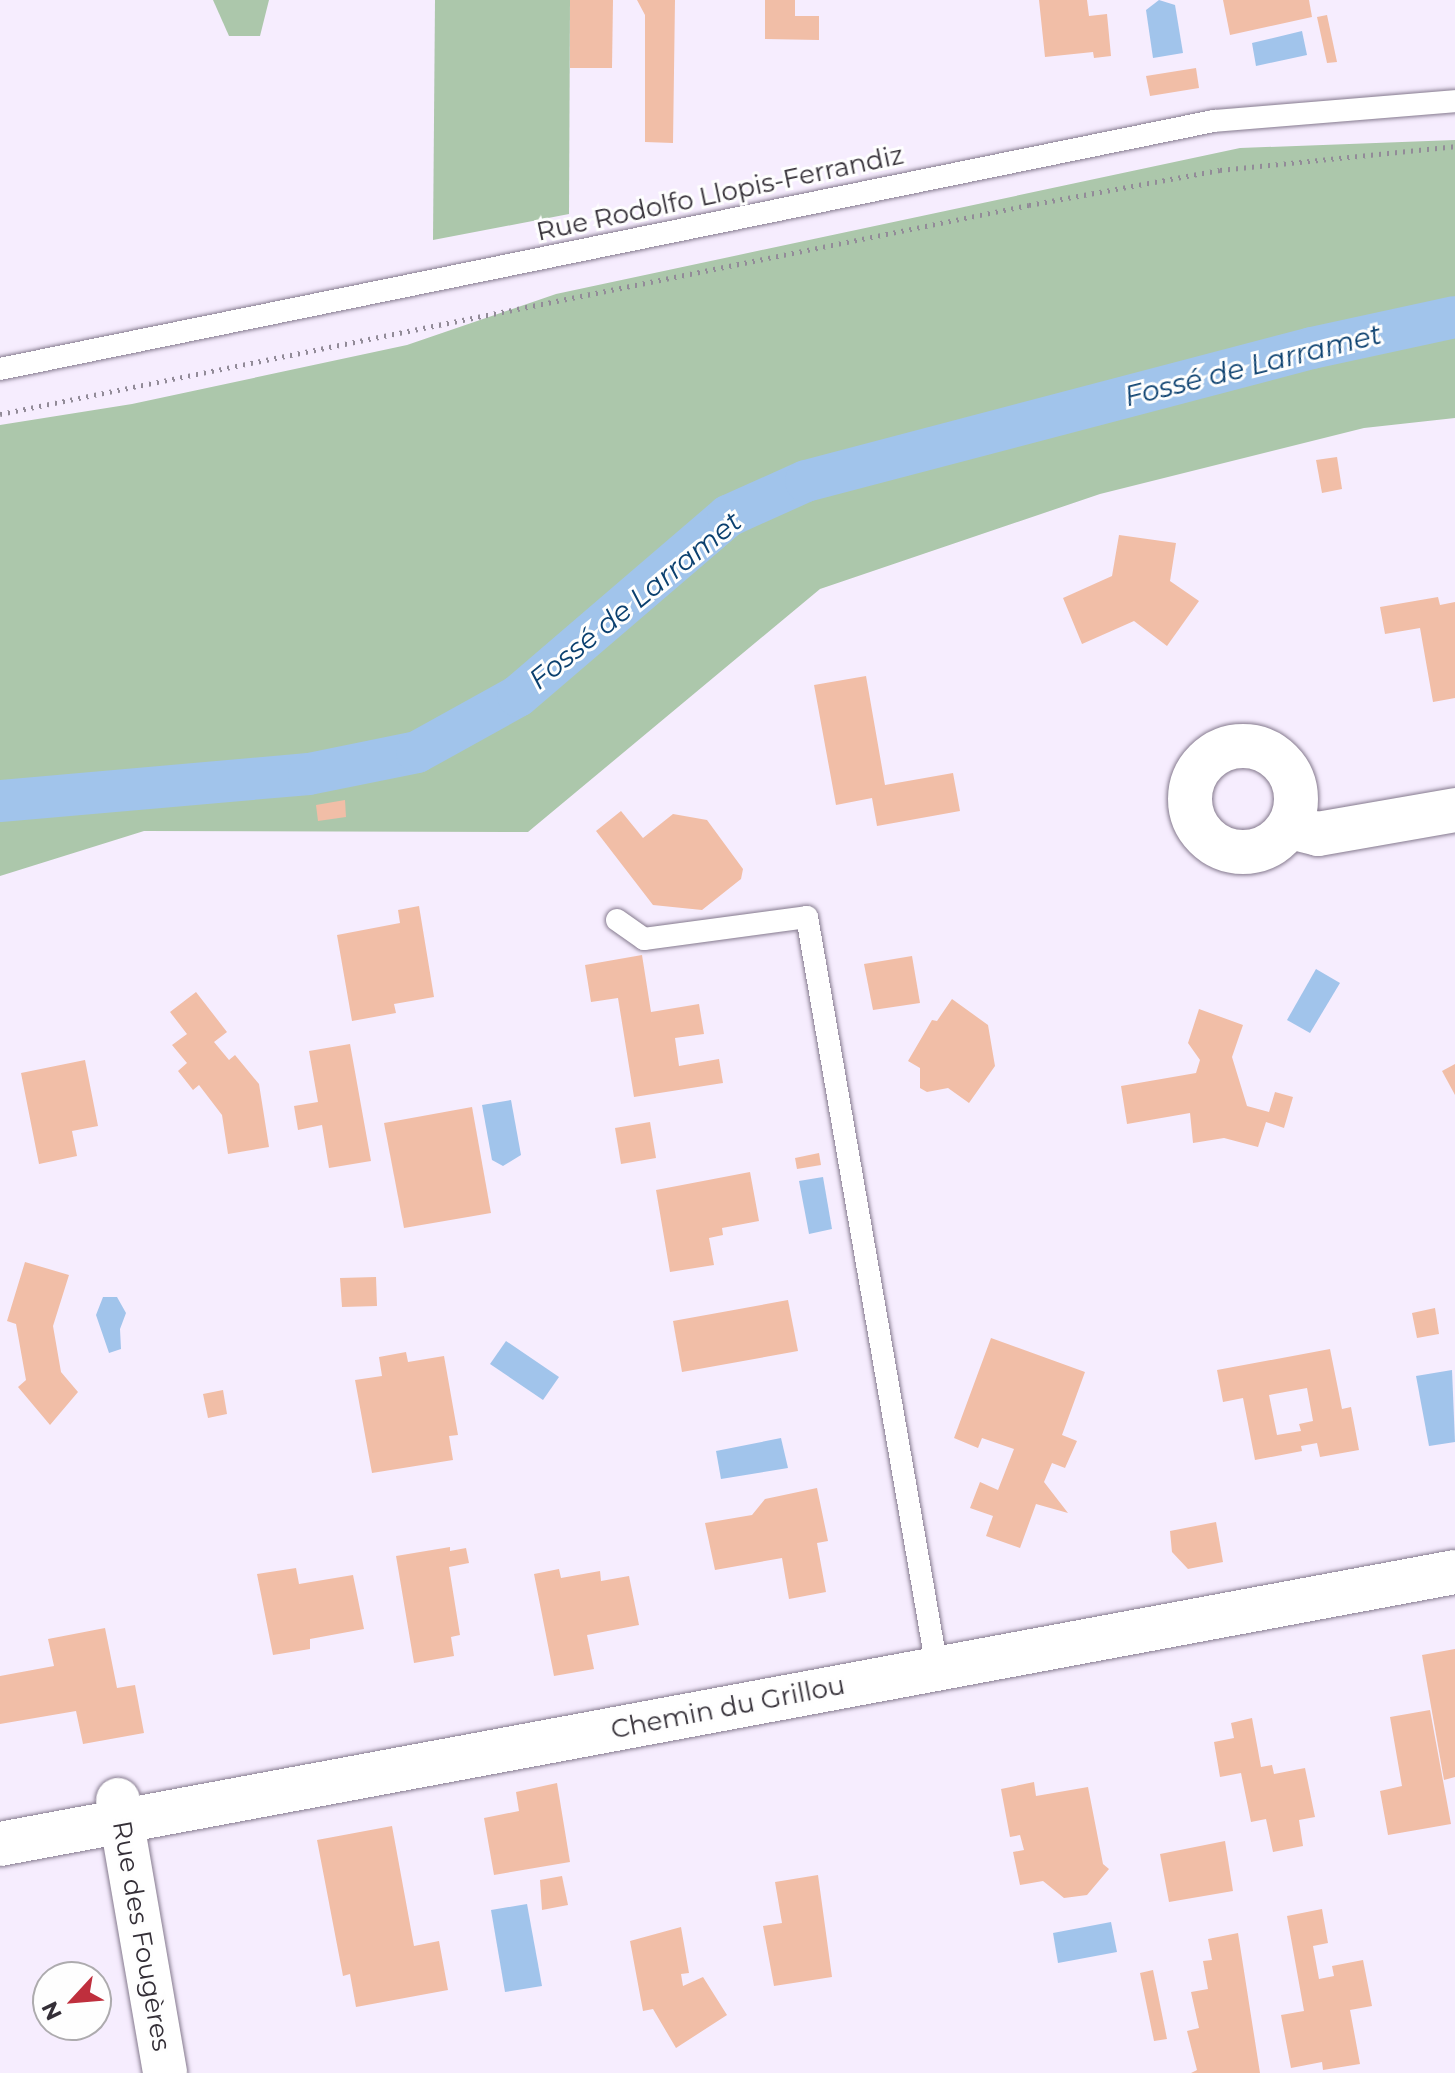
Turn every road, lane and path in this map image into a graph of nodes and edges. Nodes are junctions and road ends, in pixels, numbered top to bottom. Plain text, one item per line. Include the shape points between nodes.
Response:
1 (1455, 101) edge
2 (1455, 146) edge
3 (0, 369) edge
4 (0, 414) edge
5 (1455, 810) edge
6 (1290, 827) dead end
7 (617, 920) dead end
8 (1455, 1572) edge
9 (937, 1668) junction
10 (119, 1811) junction
11 (0, 1844) edge
12 (165, 2073) edge

1 - 3 lane, Rue Rodolfo Llopis-Ferrandiz via 1214,121
2 - 4 path via 1220,170 1044,202
5 - 6 street via 1318,834
7 - 9 lane via 644,939 807,917
8 - 9 street, Chemin du Grillou
9 - 10 street, Chemin du Grillou
10 - 11 street, Chemin du Grillou
10 - 12 street, Rue des Fougères

